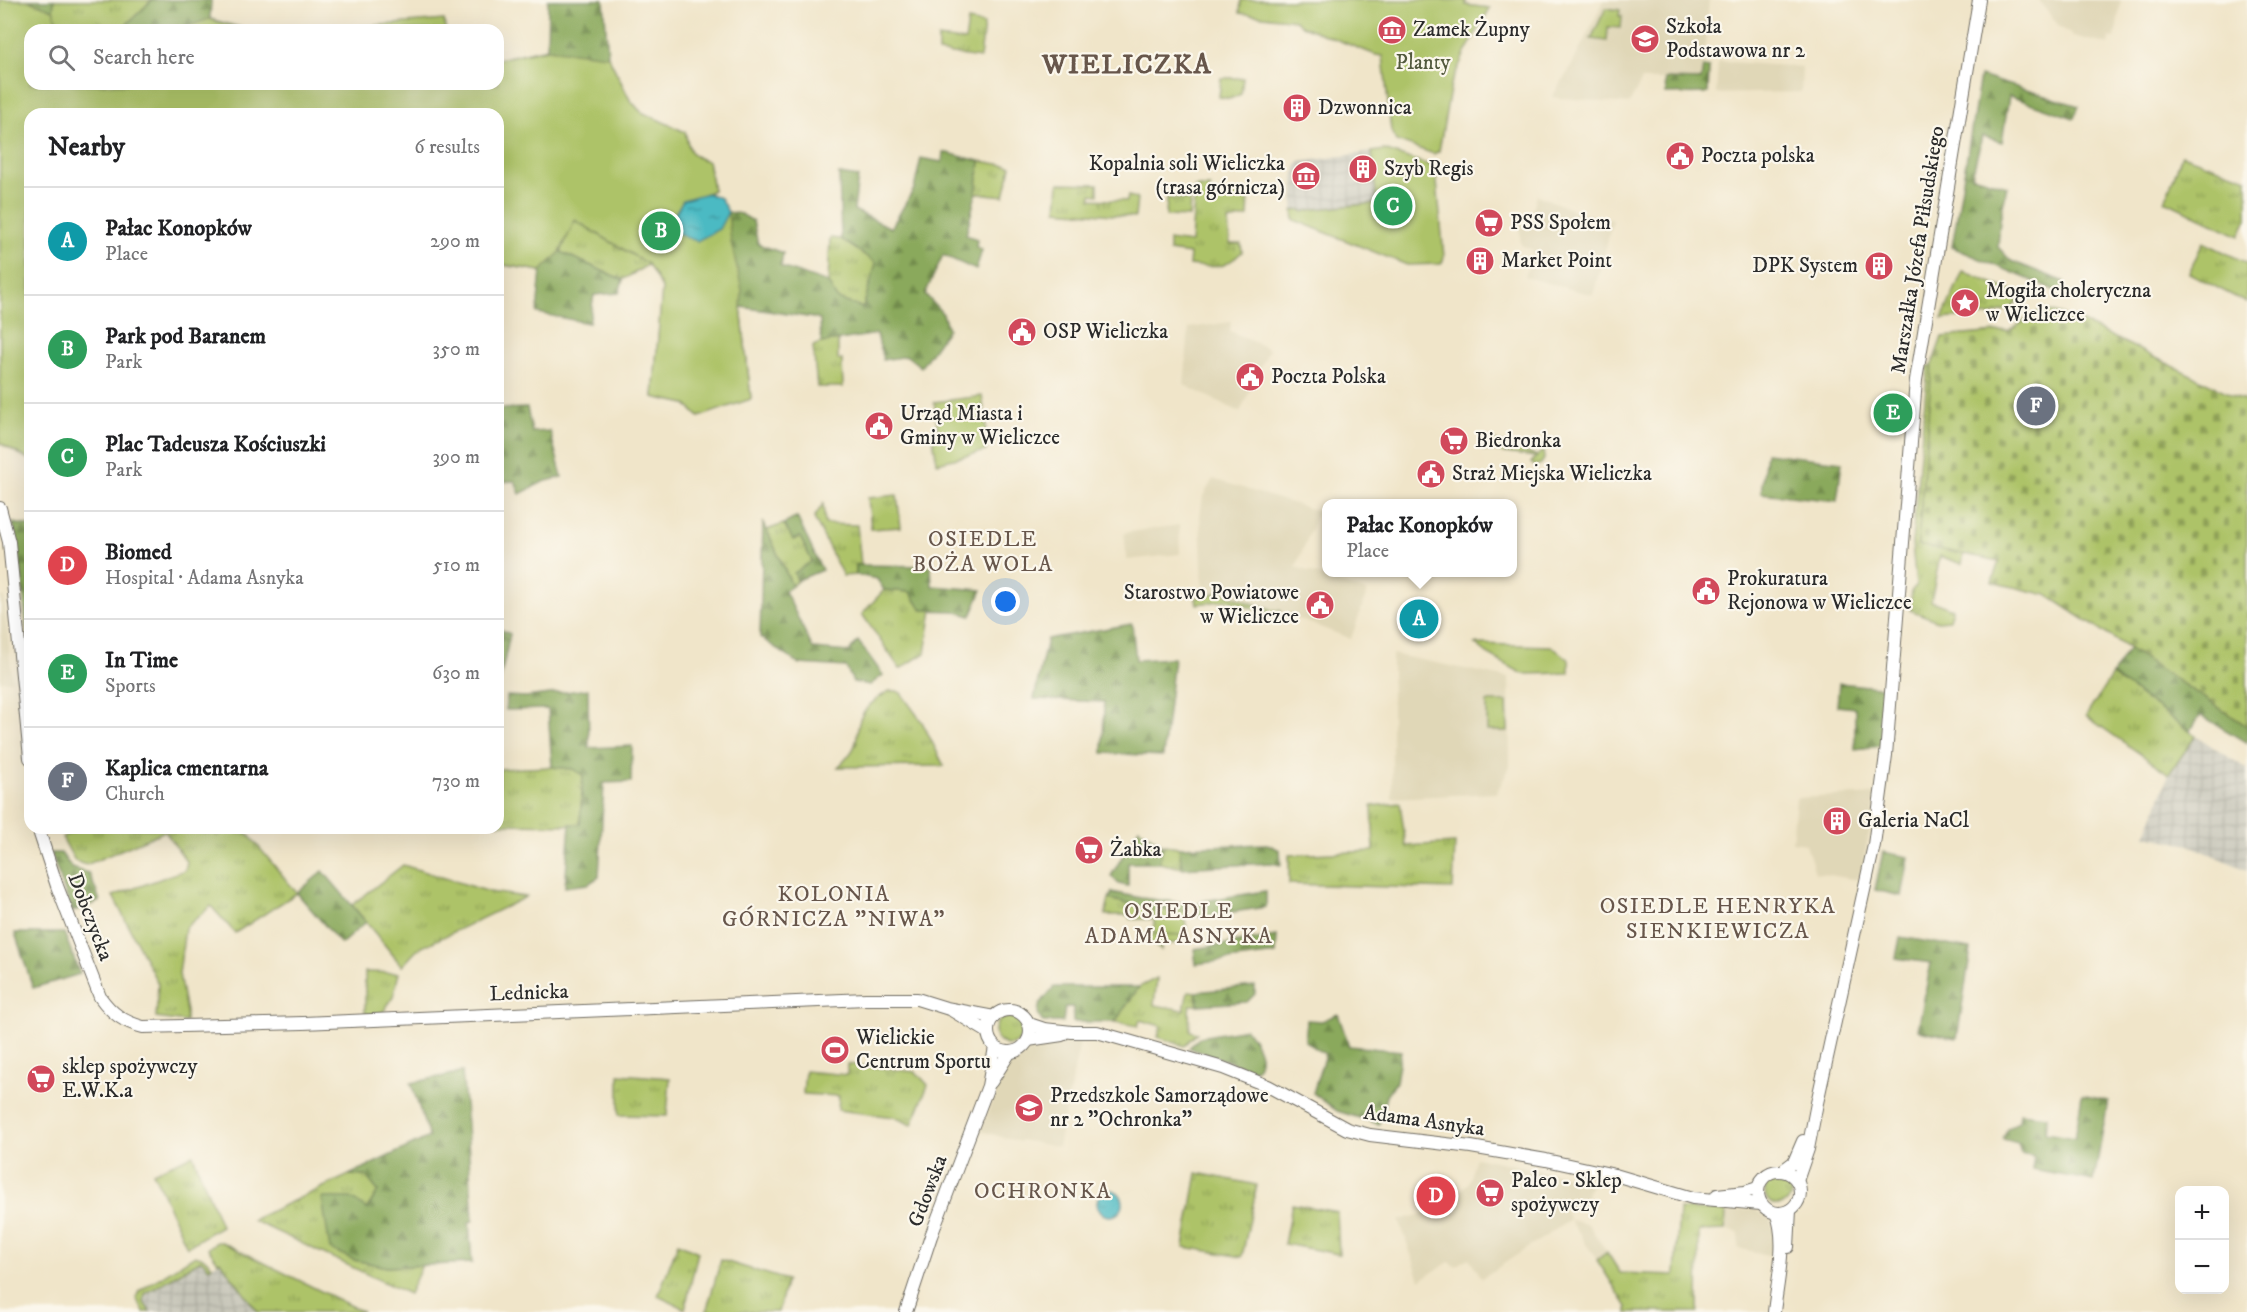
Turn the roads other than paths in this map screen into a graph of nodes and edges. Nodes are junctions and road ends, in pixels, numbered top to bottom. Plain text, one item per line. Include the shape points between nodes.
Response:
1 (1979, 0) edge
2 (0, 508) edge
3 (24, 696) edge
4 (40, 834) edge
5 (946, 1008) junction
6 (115, 1015) joint
7 (994, 1017) junction
8 (1029, 1024) junction
9 (988, 1032) junction
10 (1072, 1032) junction
11 (1028, 1040) junction
12 (995, 1047) junction
13 (1010, 1052) junction
14 (988, 1086) junction
15 (1815, 1112) junction
16 (1782, 1171) junction
17 (1797, 1181) junction
18 (1758, 1188) junction
19 (1677, 1192) junction
20 (1761, 1204) junction
21 (1790, 1210) junction
22 (1776, 1213) junction
23 (1776, 1294) junction
24 (906, 1312) edge
25 (1774, 1312) edge

1 - 15 main road, Marszałka Józefa Piłsudskiego via 1916,380 1882,792
2 - 3 main road via 10,550
4 - 6 main road, Dobczycka via 88,970 100,997
5 - 6 main road, Lednicka via 910,998 859,999 155,1028 129,1023
5 - 7 main road, Lednicka
5 - 9 main road, Lednicka
7 - 8 main road via 1012,1011
7 - 9 main road
8 - 10 main road, Adama Asnyka
8 - 11 main road
9 - 12 main road
10 - 11 main road, Adama Asnyka
10 - 19 main road, Adama Asnyka via 1122,1038 1236,1072 1358,1132 1538,1159
11 - 13 main road via 1021,1049
12 - 13 main road
12 - 14 main road, Gdowska
13 - 14 main road, Gdowska
14 - 24 main road, Gdowska
15 - 16 main road, Marszałka Józefa Piłsudskiego via 1794,1162
15 - 17 main road, Marszałka Józefa Piłsudskiego
16 - 17 main road
16 - 18 main road via 1767,1174
17 - 21 main road via 1800,1194
18 - 19 main road, Adama Asnyka via 1722,1195
18 - 20 main road
19 - 20 main road, Adama Asnyka via 1708,1201
20 - 22 main road
21 - 22 main road
21 - 23 main road via 1786,1260
22 - 23 main road via 1781,1236
23 - 25 main road

